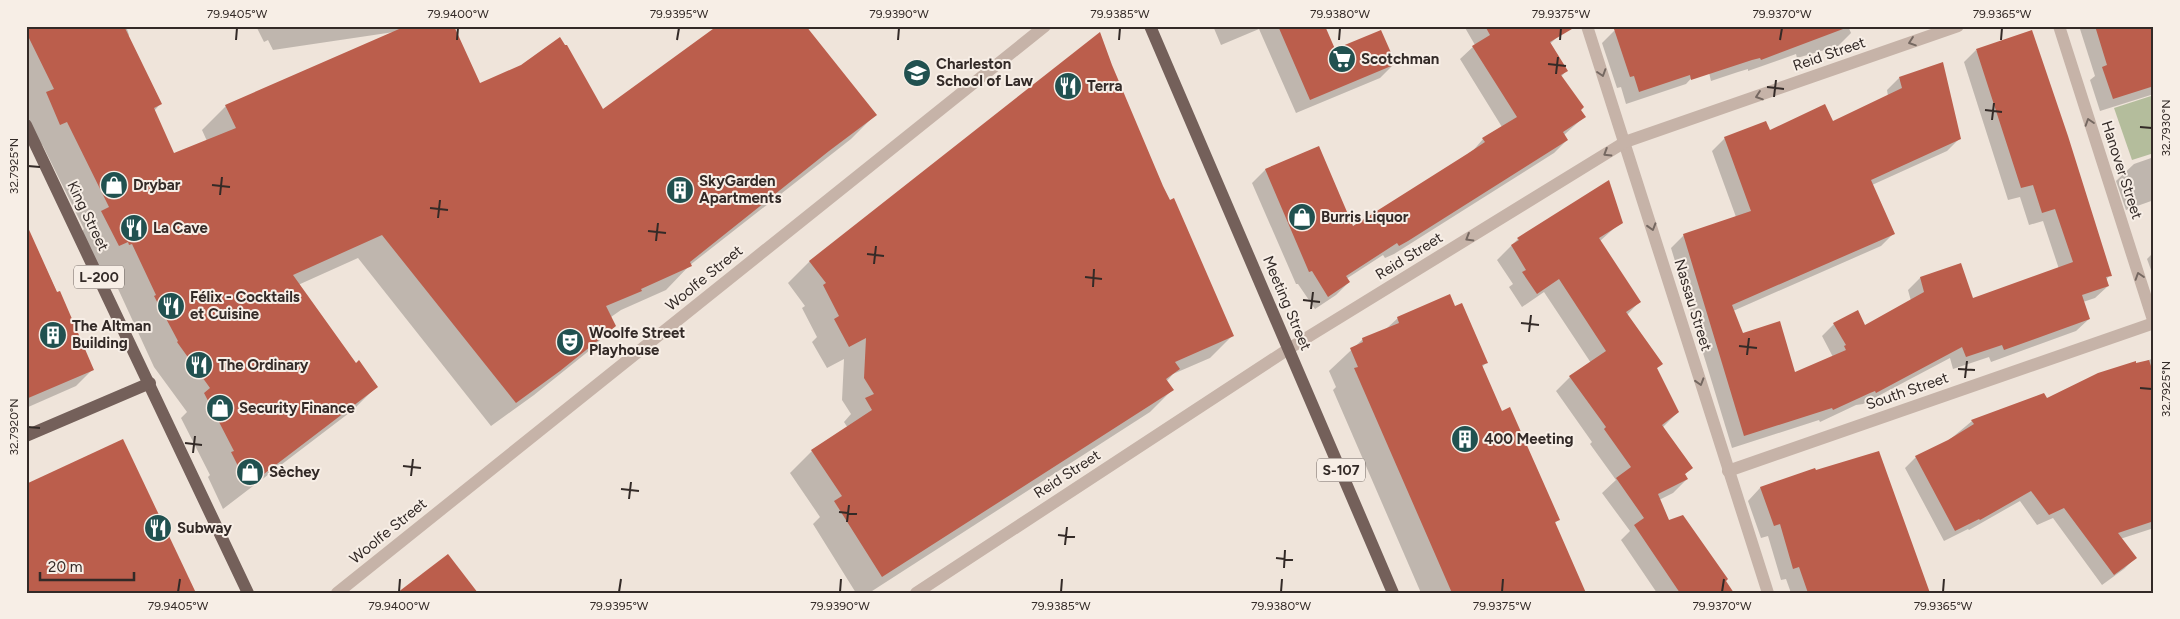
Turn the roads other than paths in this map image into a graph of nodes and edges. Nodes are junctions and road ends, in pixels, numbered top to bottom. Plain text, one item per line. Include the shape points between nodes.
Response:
1 (1045, 26) edge
2 (1150, 26) edge
3 (1587, 26) edge
4 (1958, 26) edge
5 (2059, 26) edge
6 (26, 126) edge
7 (1625, 142) junction
8 (2154, 323) edge
9 (1290, 348) junction
10 (150, 383) junction
11 (26, 436) edge
12 (1728, 471) junction
13 (248, 593) edge
14 (337, 593) edge
15 (916, 593) edge
16 (1393, 593) edge
17 (1768, 593) edge

1 - 14 street, Woolfe Street
2 - 9 main road, Meeting Street / S-107
3 -> 7 street, Nassau Street
4 -> 7 street, Reid Street
8 -> 5 street, Hanover Street
6 - 10 main road, King Street / L-200
7 -> 9 street, Reid Street
7 -> 12 street, Nassau Street
8 - 12 street, South Street
9 - 15 street, Reid Street
9 - 16 main road, Meeting Street / S-107
10 - 11 main road
10 - 13 main road, King Street / L-200
12 - 17 street, Nassau Street

